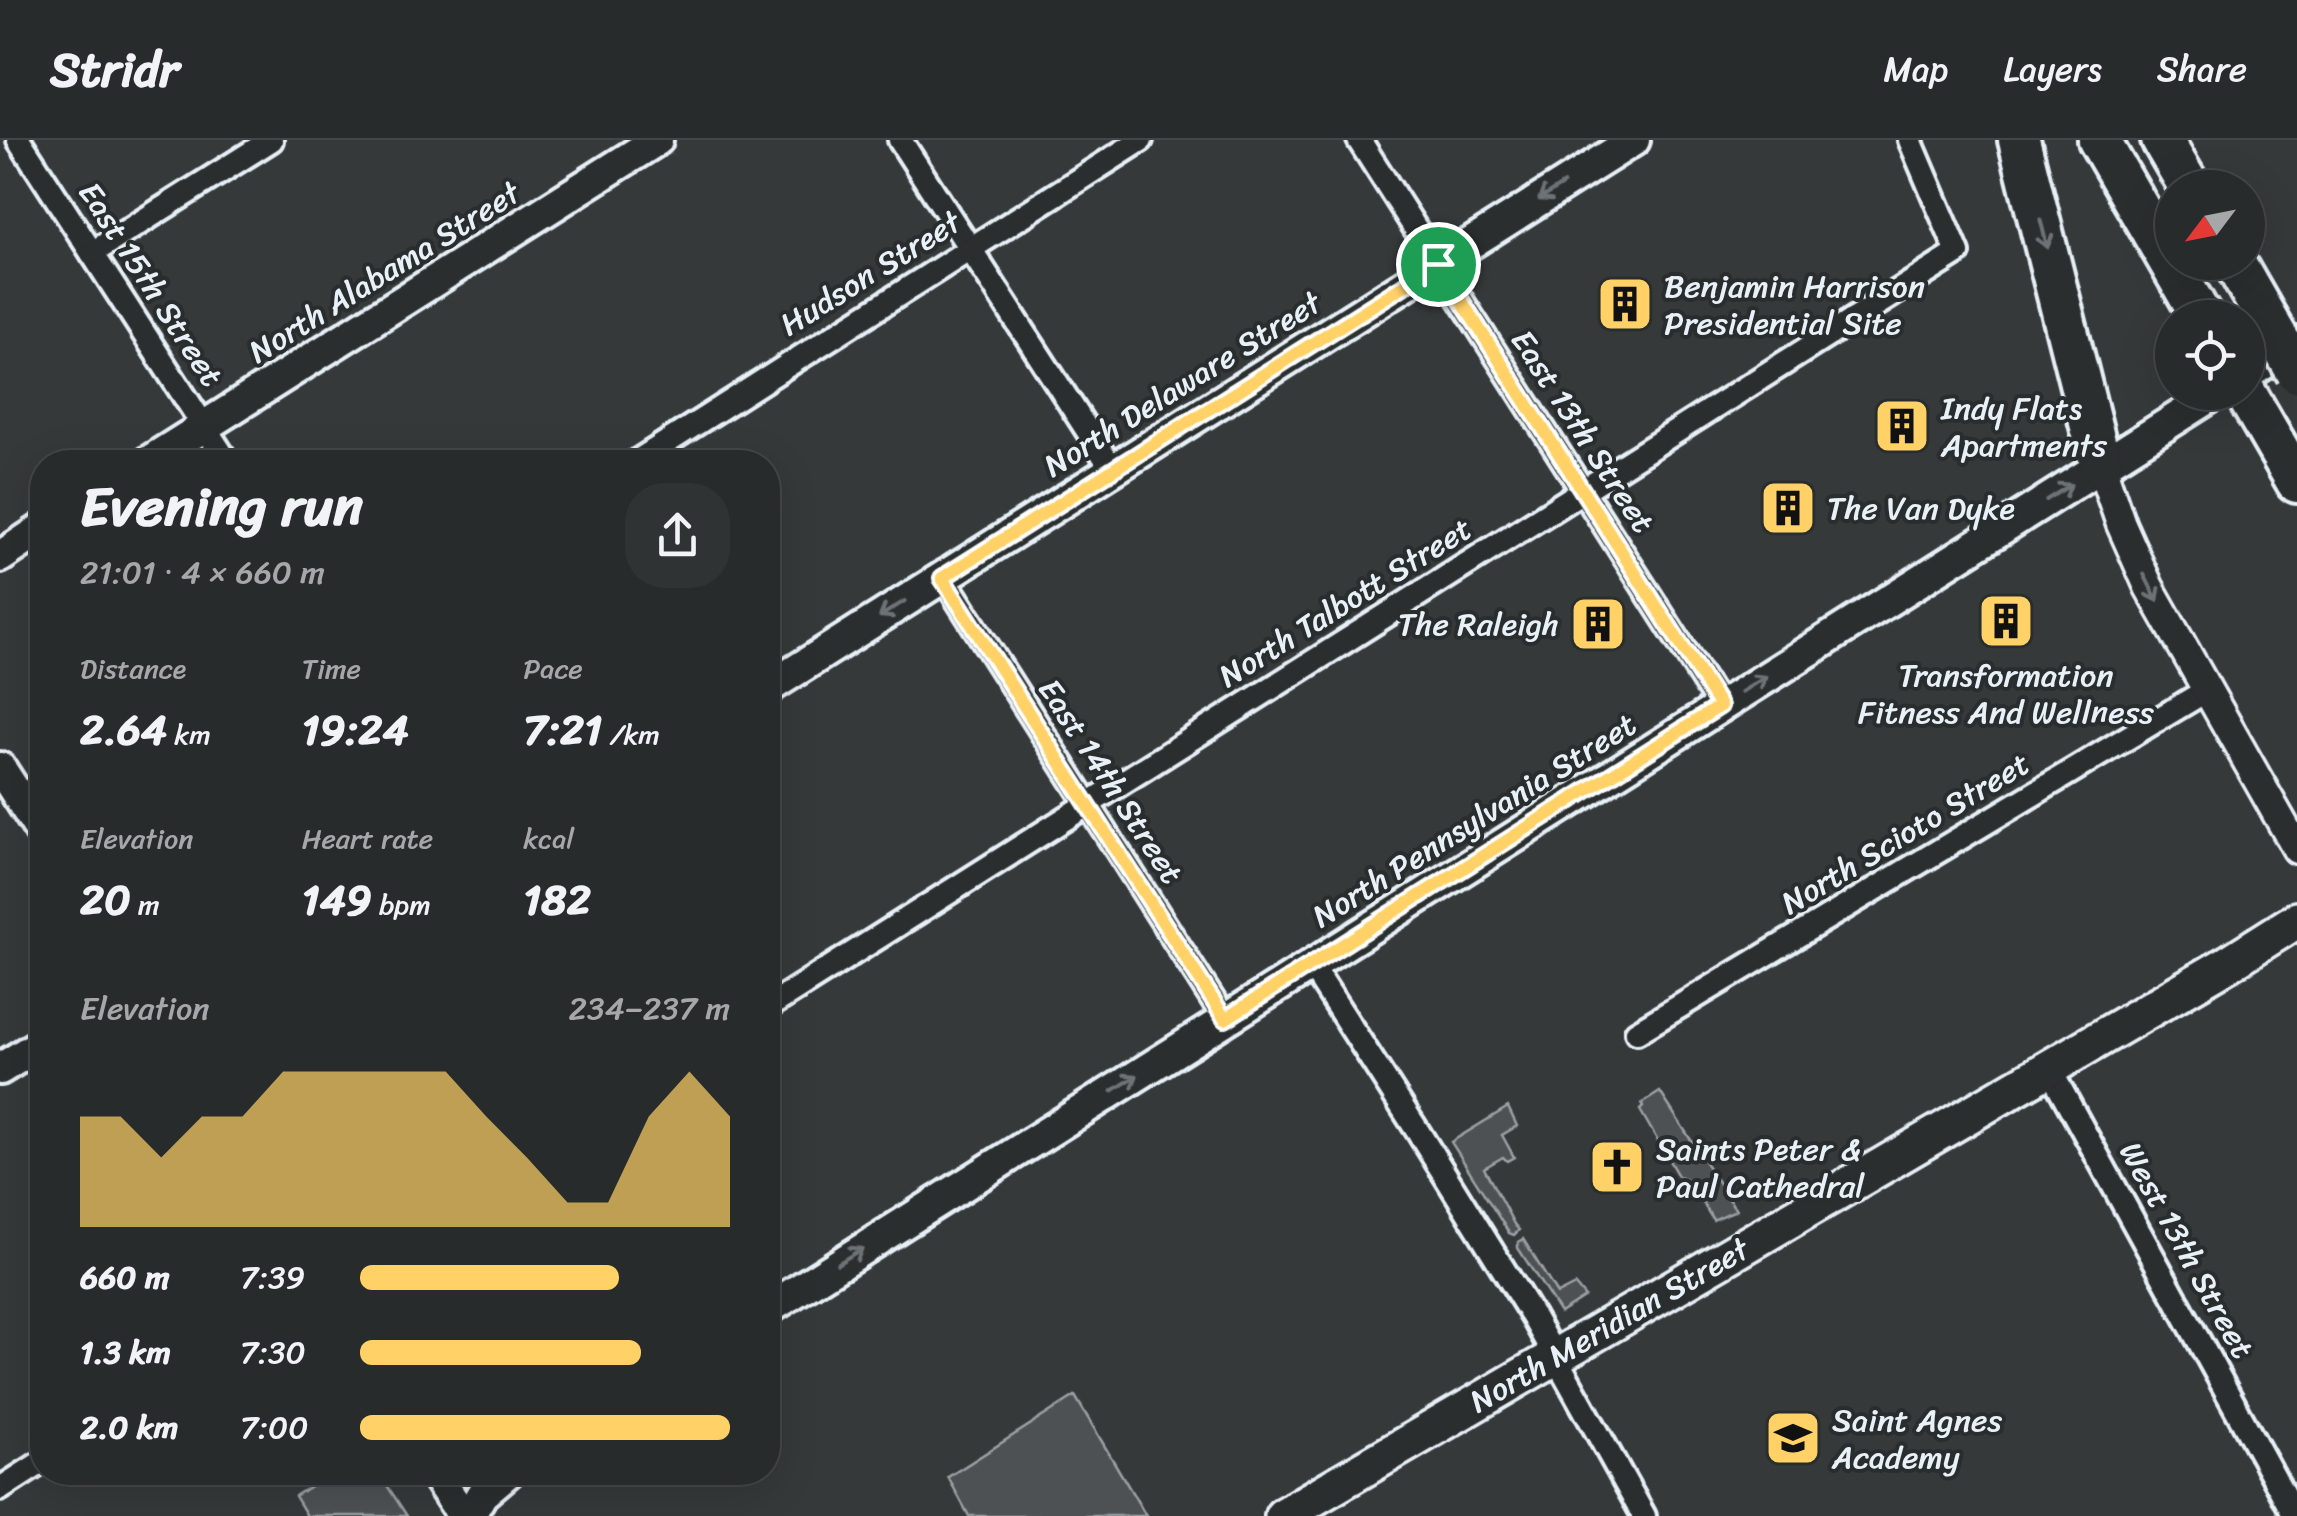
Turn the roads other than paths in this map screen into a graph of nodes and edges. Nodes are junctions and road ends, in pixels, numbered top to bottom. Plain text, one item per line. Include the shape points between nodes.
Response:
1 (19, 140) edge
2 (271, 140) edge
3 (658, 140) edge
4 (900, 140) edge
5 (1141, 140) edge
6 (1359, 140) edge
7 (1634, 140) edge
8 (1910, 140) edge
9 (2019, 140) edge
10 (2099, 140) edge
11 (2162, 140) edge
12 (2180, 170) edge
13 (970, 249) junction
14 (92, 253) junction
15 (1438, 264) junction
16 (2244, 280) edge
17 (2192, 300) edge
18 (2297, 342) edge
19 (2265, 363) edge
20 (2297, 372) edge
21 (2190, 410) edge
22 (2255, 410) edge
23 (205, 427) junction
24 (168, 450) edge
25 (220, 450) edge
26 (655, 450) edge
27 (2101, 466) junction
28 (1113, 470) junction
29 (2297, 482) edge
30 (1582, 490) junction
31 (30, 537) edge
32 (0, 557) edge
33 (942, 578) junction
34 (780, 680) edge
35 (2206, 690) junction
36 (1720, 706) junction
37 (0, 768) edge
38 (1087, 804) junction
39 (30, 815) edge
40 (2297, 849) edge
41 (2297, 920) edge
42 (1311, 965) junction
43 (780, 999) edge
44 (1225, 1019) junction
45 (1637, 1032) dead end
46 (30, 1050) edge
47 (0, 1068) edge
48 (2049, 1068) junction
49 (780, 1300) edge
50 (1556, 1355) junction
51 (30, 1470) edge
52 (443, 1485) edge
53 (493, 1485) edge
54 (0, 1489) edge
55 (466, 1516) edge
56 (1283, 1516) edge
57 (1644, 1516) edge
58 (2296, 1516) edge

1 - 14 street, East 15th Street
2 - 14 street
3 - 23 main road, North Alabama Street
4 - 13 street
5 - 13 street, Hudson Street
6 - 15 street, East 13th Street
7 -> 15 main road, North Delaware Street
8 - 30 street, North Talbott Street via 1958,252
9 -> 27 highway
10 - 17 highway
11 - 12 highway
13 - 26 street, Hudson Street
13 - 28 street
14 - 23 street, East 15th Street
15 - 28 main road, North Delaware Street
15 - 30 street, East 13th Street
16 - 20 highway, bridge
18 - 19 main road
21 - 27 main road, North Pennsylvania Street
22 - 29 highway
23 - 24 main road, North Alabama Street
23 - 25 street, East 15th Street
27 -> 35 street via 2137,560
36 -> 27 main road, North Pennsylvania Street
28 - 33 main road, North Delaware Street
30 - 36 street, East 13th Street
30 - 38 street, North Talbott Street
31 - 32 main road
33 -> 34 main road, North Delaware Street
33 - 38 street, East 14th Street
35 - 40 street
35 - 45 street, North Scioto Street
36 - 42 main road, North Pennsylvania Street
37 - 39 main road
38 - 43 street, North Talbott Street
38 - 44 street, East 14th Street
41 - 48 main road, North Meridian Street
42 - 44 main road, North Pennsylvania Street
42 - 50 street
49 -> 44 main road, North Pennsylvania Street
46 - 47 main road
48 - 50 main road, North Meridian Street
48 - 58 street, West 13th Street
50 - 56 main road, North Meridian Street
50 - 57 street
51 - 54 street
52 - 55 main road
53 - 55 main road

